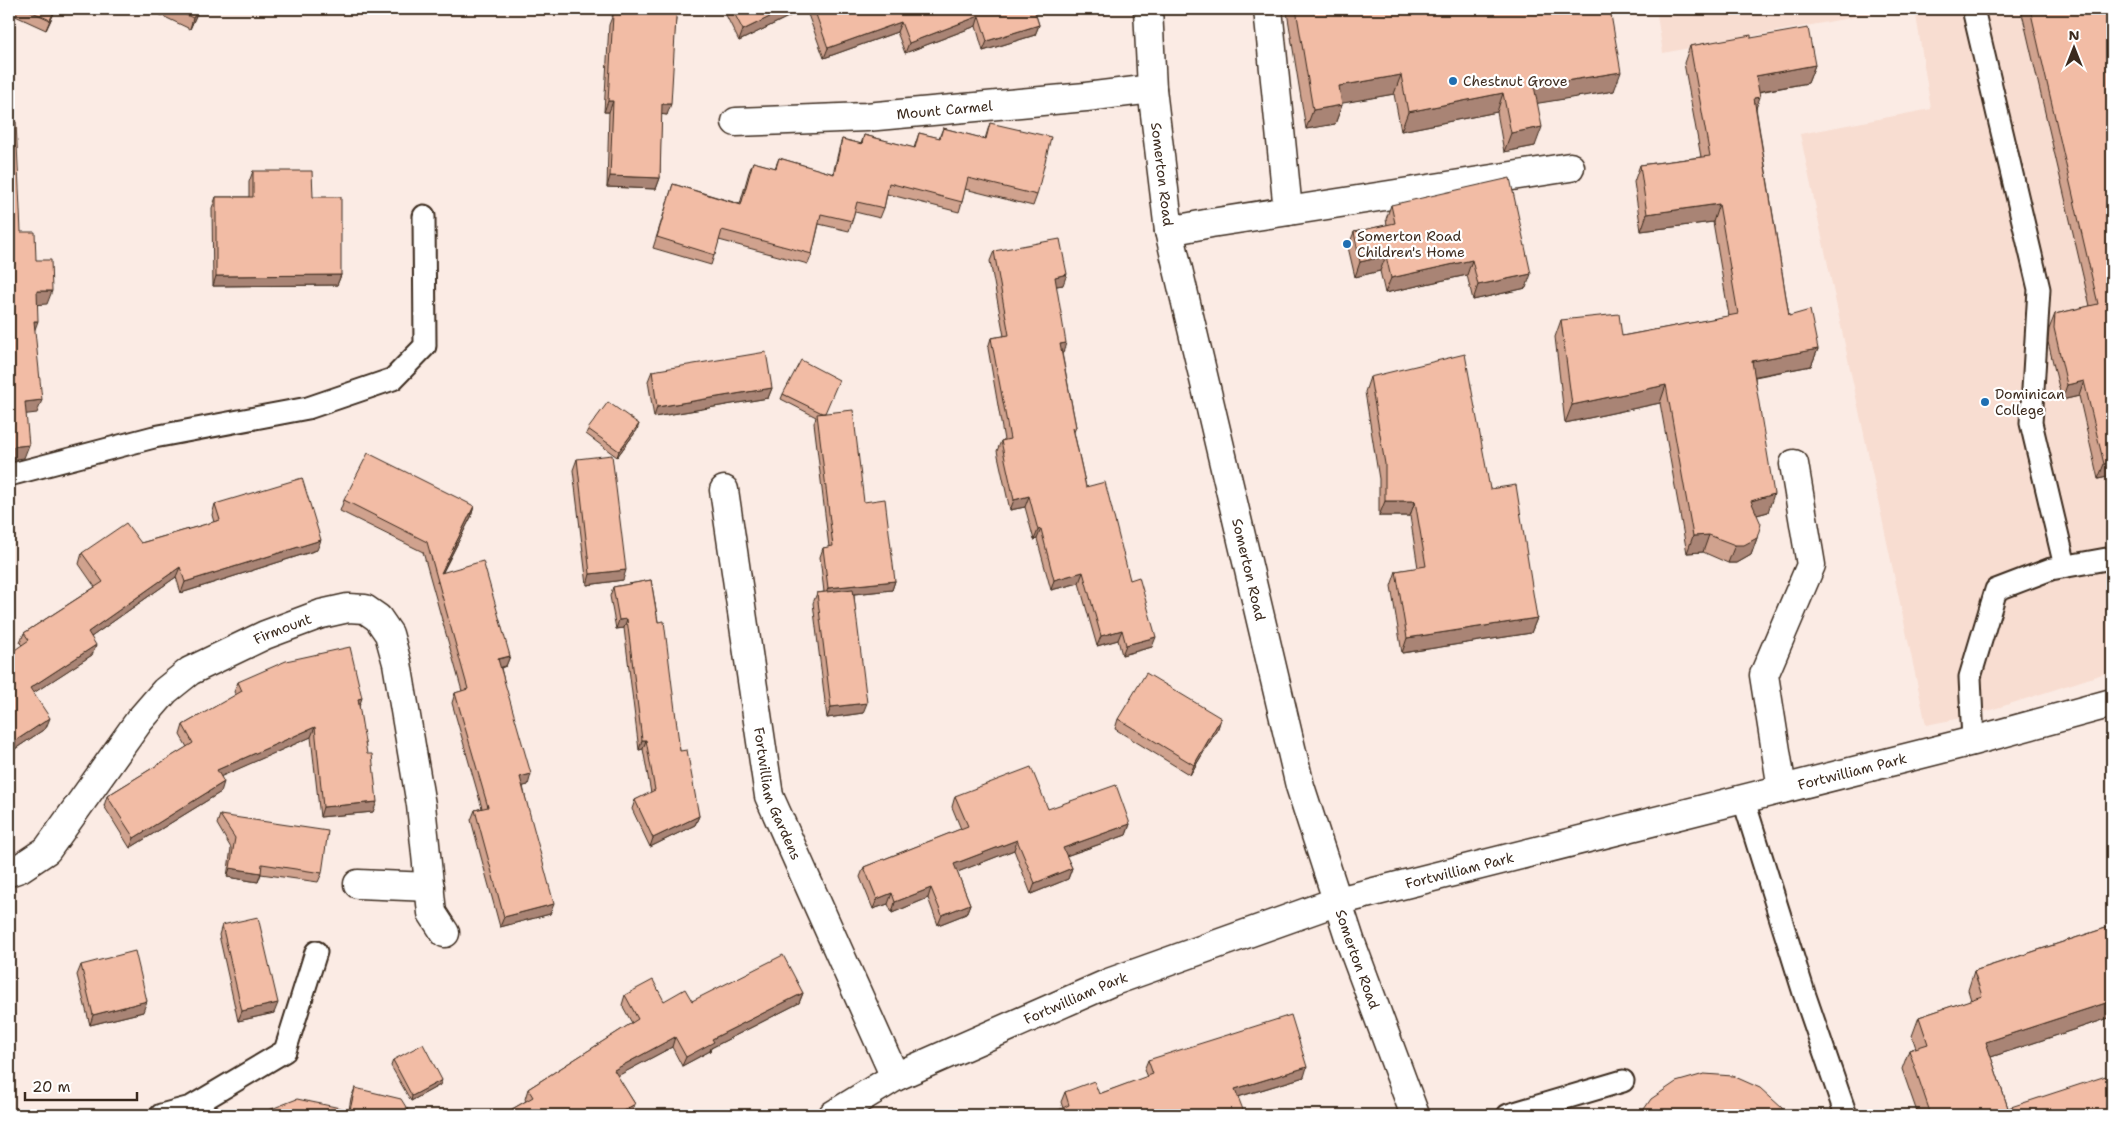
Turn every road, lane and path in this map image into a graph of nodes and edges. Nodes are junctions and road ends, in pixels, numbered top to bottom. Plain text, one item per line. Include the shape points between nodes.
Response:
1 (1148, 9) edge
2 (1268, 9) edge
3 (1973, 9) edge
4 (1152, 89) junction
5 (736, 122) dead end
6 (1570, 167) dead end
7 (1288, 211) junction
8 (424, 216) dead end
9 (1169, 231) junction
10 (1794, 464) dead end
11 (9, 475) edge
12 (724, 490) dead end
13 (2112, 558) edge
14 (2065, 566) junction
15 (2112, 703) edge
16 (1973, 741) junction
17 (1782, 789) junction
18 (1743, 798) junction
19 (9, 872) edge
20 (358, 884) dead end
21 (430, 887) junction
22 (1338, 901) junction
23 (446, 933) dead end
24 (316, 952) dead end
25 (895, 1077) junction
26 (1623, 1081) dead end
27 (161, 1115) edge
28 (833, 1115) edge
29 (1415, 1115) edge
30 (1508, 1115) edge
31 (1846, 1115) edge

1 - 4 street, Somerton Road
2 - 7 street
3 - 14 lane via 2039,289 2031,423
4 - 5 street, Mount Carmel via 866,116
4 - 9 street, Somerton Road
6 - 7 street
7 - 9 street
8 - 11 lane via 425,346 393,379 308,408 154,437
9 - 22 street, Somerton Road via 1300,786
10 - 17 street via 1811,565 1764,676
12 - 25 street, Fortwilliam Gardens via 769,796
13 - 14 lane
14 - 16 lane via 1996,590 1970,677
15 - 16 street, Fortwilliam Park
16 - 17 street, Fortwilliam Park
17 - 18 street, Fortwilliam Park
18 - 22 street, Fortwilliam Park
18 - 31 lane
19 - 21 street, Firmount via 47,850 139,721 165,690 190,671 265,635 321,614 348,608 365,609 378,618 389,634 422,805
20 - 21 street
21 - 23 street, Firmount via 432,913
22 - 25 street, Fortwilliam Park via 1111,982
22 - 29 street, Somerton Road
24 - 27 lane via 285,1051 191,1107
25 - 28 street, Fortwilliam Park
26 - 30 lane

